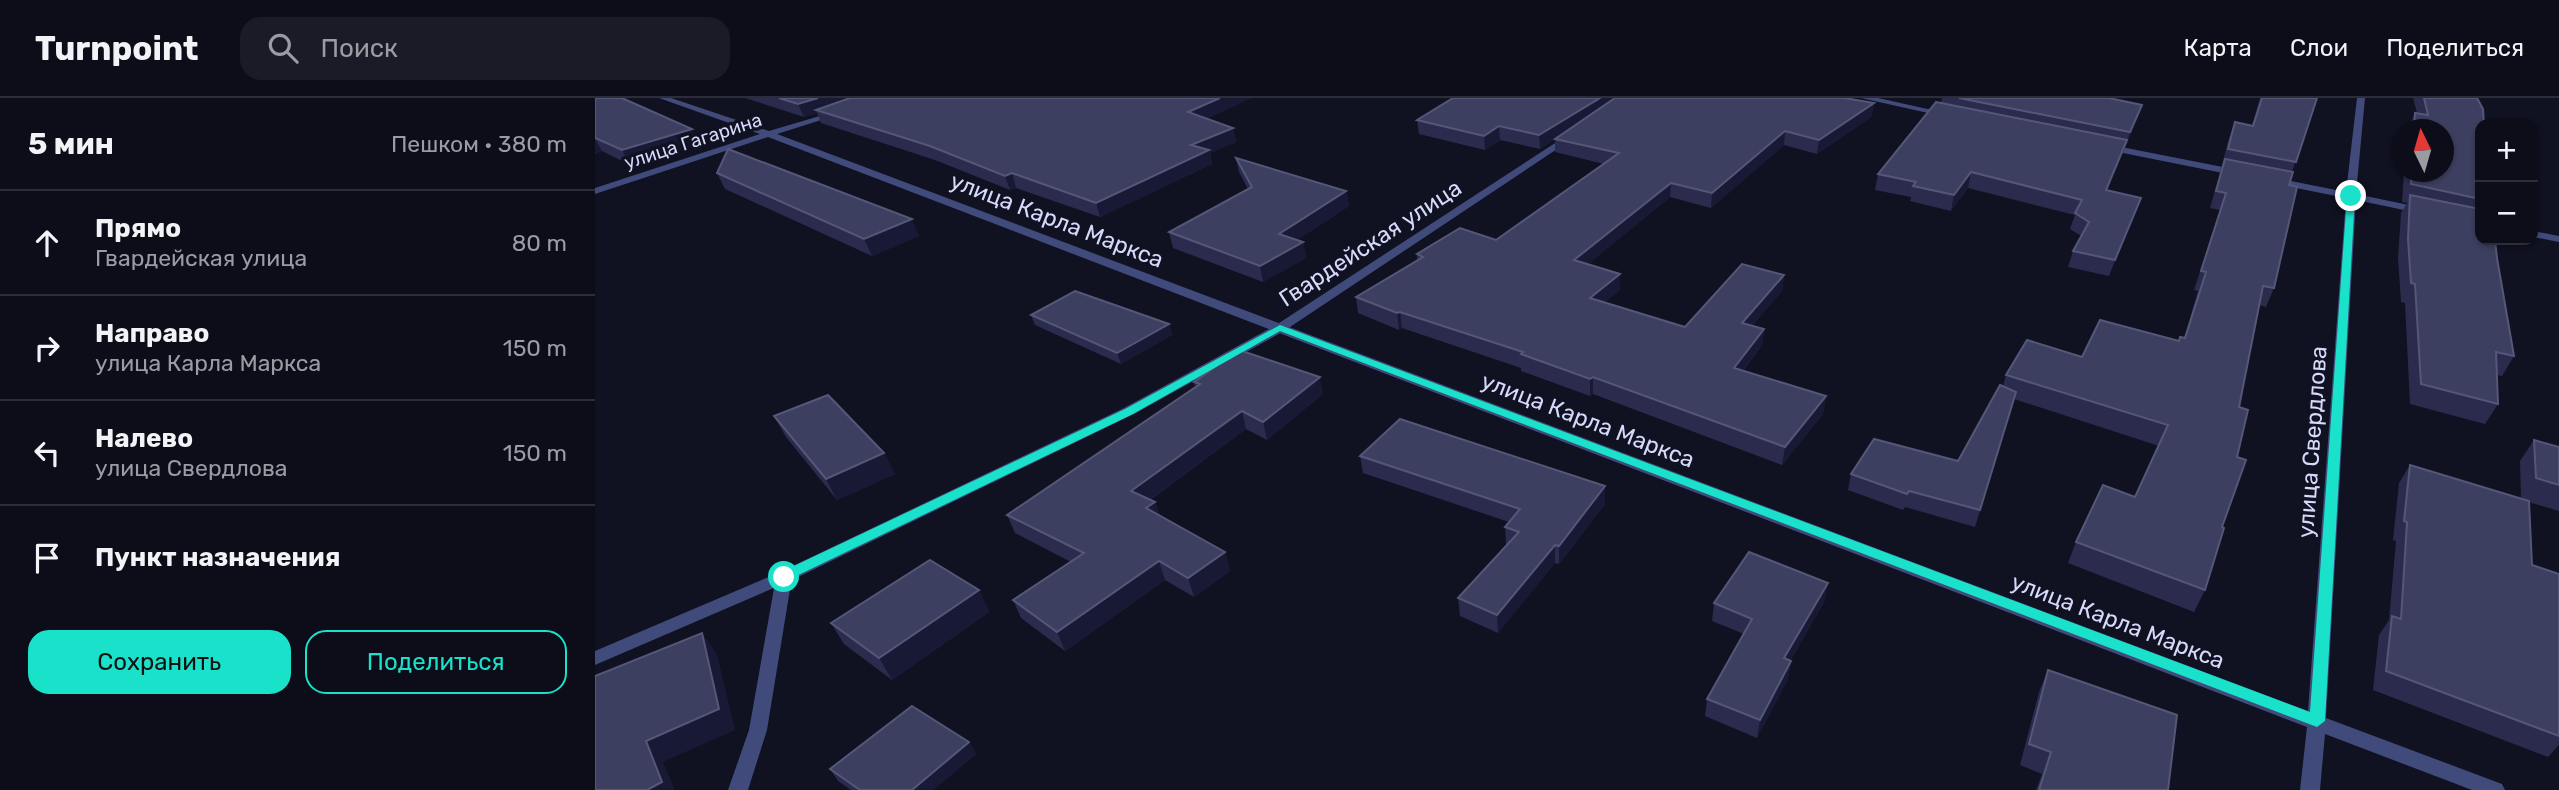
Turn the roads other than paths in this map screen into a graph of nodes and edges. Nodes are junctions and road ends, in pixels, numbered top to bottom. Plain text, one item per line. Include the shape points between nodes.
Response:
1 (663, 98) edge
2 (1865, 98) edge
3 (2361, 98) edge
4 (843, 110) edge
5 (1959, 117) edge
6 (1582, 129) edge
7 (768, 134) junction
8 (2095, 144) edge
9 (2243, 174) edge
10 (2257, 177) edge
11 (595, 191) edge
12 (2351, 196) junction
13 (2429, 212) edge
14 (2538, 235) edge
15 (2559, 239) edge
16 (1280, 328) junction
17 (784, 577) junction
18 (595, 658) edge
19 (2317, 721) junction
20 (738, 790) edge
21 (2310, 790) edge
22 (2495, 790) edge

1 - 7 street, улица Карла Маркса
2 - 5 street
3 - 12 street, улица Свердлова
4 - 7 street, улица Гагарина
6 - 16 street, Гвардейская улица
7 - 11 street, улица Гагарина
7 - 16 street, улица Карла Маркса
8 - 9 street
10 - 12 street
12 - 13 street
12 - 19 street, улица Свердлова
14 - 15 street
16 - 17 street, Гвардейская улица via 1129,411
16 - 19 street, улица Карла Маркса
17 - 18 street, Гвардейская улица
17 - 20 street via 758,730
19 - 21 street, улица Свердлова
19 - 22 street, улица Карла Маркса

